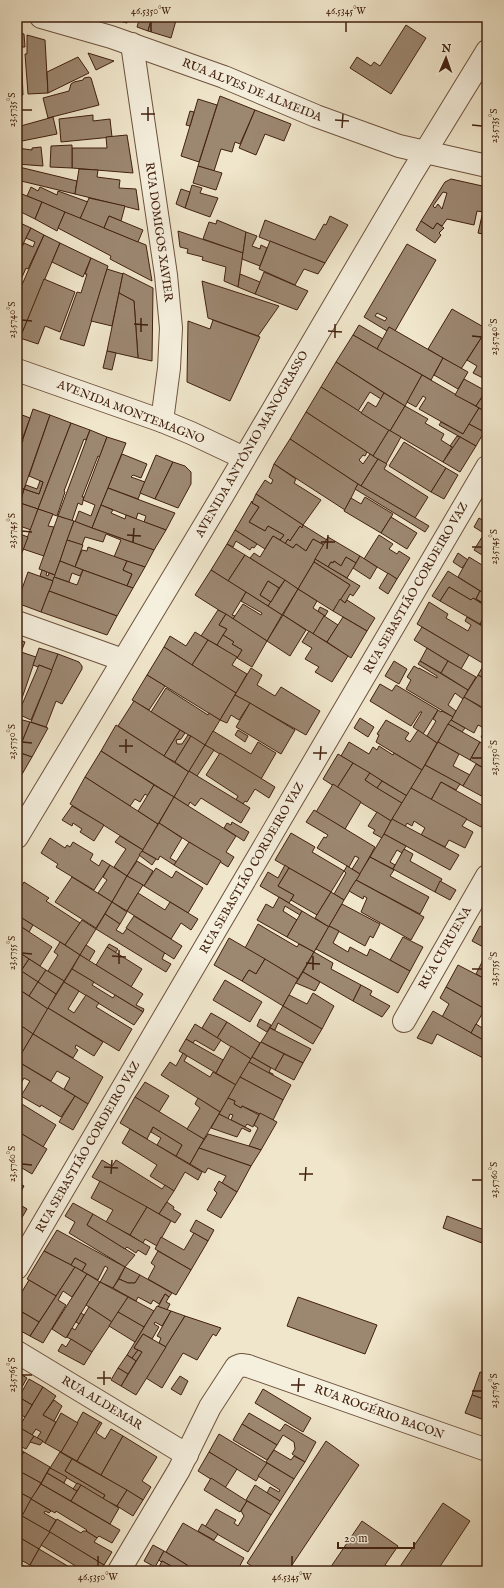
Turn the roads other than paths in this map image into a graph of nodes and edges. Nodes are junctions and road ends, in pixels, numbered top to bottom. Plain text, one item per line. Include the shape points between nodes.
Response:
1 (41, 17) edge
2 (132, 44) junction
3 (487, 51) edge
4 (424, 152) junction
5 (487, 166) edge
6 (17, 370) edge
7 (162, 421) junction
8 (244, 458) junction
9 (487, 467) edge
10 (17, 622) edge
11 (123, 660) junction
12 (17, 837) edge
13 (487, 876) edge
14 (404, 1021) dead end
15 (17, 1268) edge
16 (17, 1352) edge
17 (487, 1450) edge
18 (187, 1455) junction
19 (119, 1571) edge

1 - 2 street, RUA ALVES DE ALMEIDA
2 - 4 street, RUA ALVES DE ALMEIDA via 224,77 316,116
2 - 7 street, RUA DOMIGOS XAVIER via 166,275 171,328
3 - 4 street, AVENIDA ANTÔNIO MANOGRASSO
4 - 5 street, RUA ALVES DE ALMEIDA
4 - 8 street, AVENIDA ANTÔNIO MANOGRASSO
6 - 7 street, AVENIDA MONTEMAGNO
7 - 8 street, AVENIDA MONTEMAGNO
8 - 11 street, AVENIDA ANTÔNIO MANOGRASSO
9 - 15 street, RUA SEBASTIÃO CORDEIRO VAZ
10 - 11 street
11 - 12 street, AVENIDA ANTÔNIO MANOGRASSO
13 - 14 street, RUA CURUENA
16 - 18 street, RUA ALDEMAR
17 - 18 street, RUA ROGÉRIO BACON via 241,1365 231,1373 210,1407
18 - 19 street

